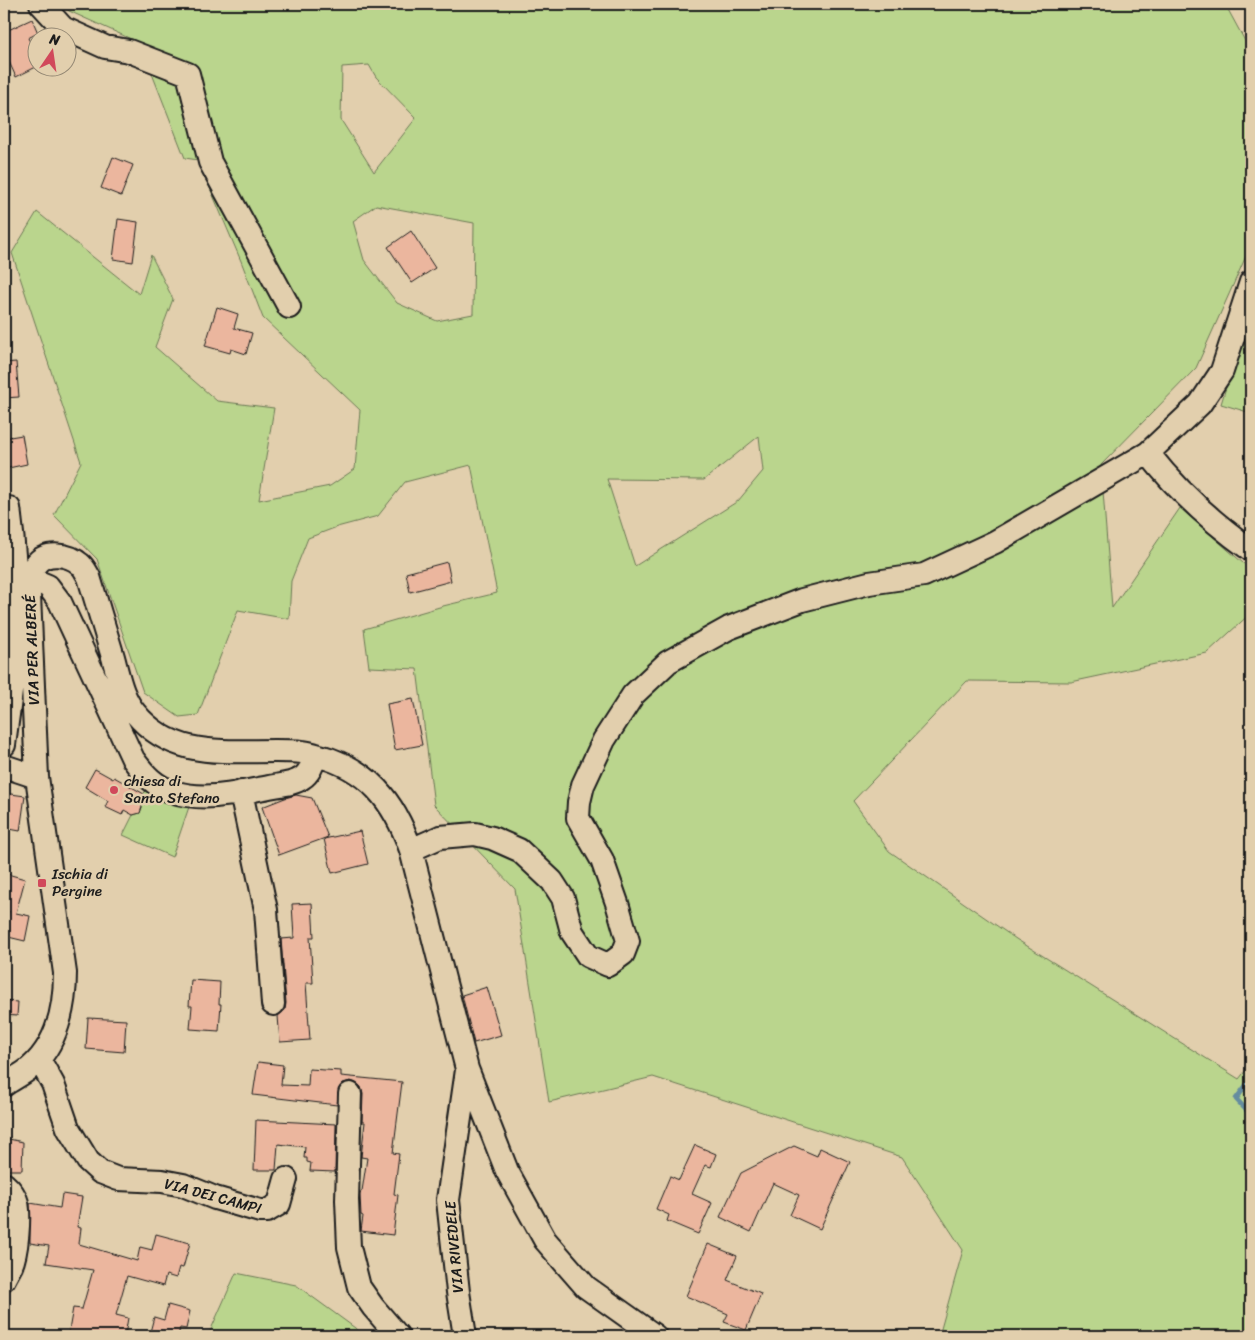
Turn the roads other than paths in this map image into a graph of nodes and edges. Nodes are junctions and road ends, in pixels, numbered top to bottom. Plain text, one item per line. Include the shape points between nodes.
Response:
1 (41, 4) edge
2 (1251, 282) edge
3 (289, 307) dead end
4 (1148, 453) junction
5 (6, 505) edge
6 (1251, 550) edge
7 (34, 571) junction
8 (4, 745) edge
9 (316, 755) junction
10 (4, 766) edge
11 (37, 777) junction
12 (241, 792) junction
13 (408, 841) junction
14 (273, 1004) dead end
15 (40, 1059) junction
16 (467, 1069) junction
17 (4, 1085) edge
18 (350, 1094) dead end
19 (286, 1179) dead end
20 (4, 1184) edge
21 (4, 1279) edge
22 (398, 1336) edge
23 (466, 1336) edge
24 (655, 1336) edge

1 - 3 street via 63,28 105,47 129,51 188,74 210,162
2 - 4 street via 1222,371 1200,404
4 - 6 street via 1188,497
4 - 13 street via 995,542 924,575 869,583 802,600 730,628 668,662 633,695 609,733 583,785 579,802 578,818 602,860 628,941 623,954 608,965 588,956 572,932 563,898 552,881 519,850 475,834
5 - 7 street
5 - 8 street via 14,546 16,624
7 - 9 street via 45,558 58,555 81,564 89,577 123,690 133,711 160,736 182,747 208,751
7 - 11 street, VIA PER ALBERÉ via 29,595
7 - 12 street via 60,602 133,759 144,774 172,792 190,796
9 - 12 street via 302,778
9 - 13 street via 345,765 370,782 395,813
10 - 11 street
11 - 15 street, VIA PER ALBERÉ via 65,973 62,1014
12 - 14 street via 266,910
13 - 16 street
15 - 17 street, VIA PER ALBERÉ
15 - 19 street, VIA DEI CAMPI via 53,1084 68,1128 88,1161 100,1172 118,1179 183,1185 260,1211 279,1204
16 - 23 street, VIA RIVEDELE via 448,1200
16 - 24 street via 508,1171 545,1240 586,1287
18 - 22 street via 349,1247 359,1287
20 - 21 street via 13,1194 18,1212 12,1264

